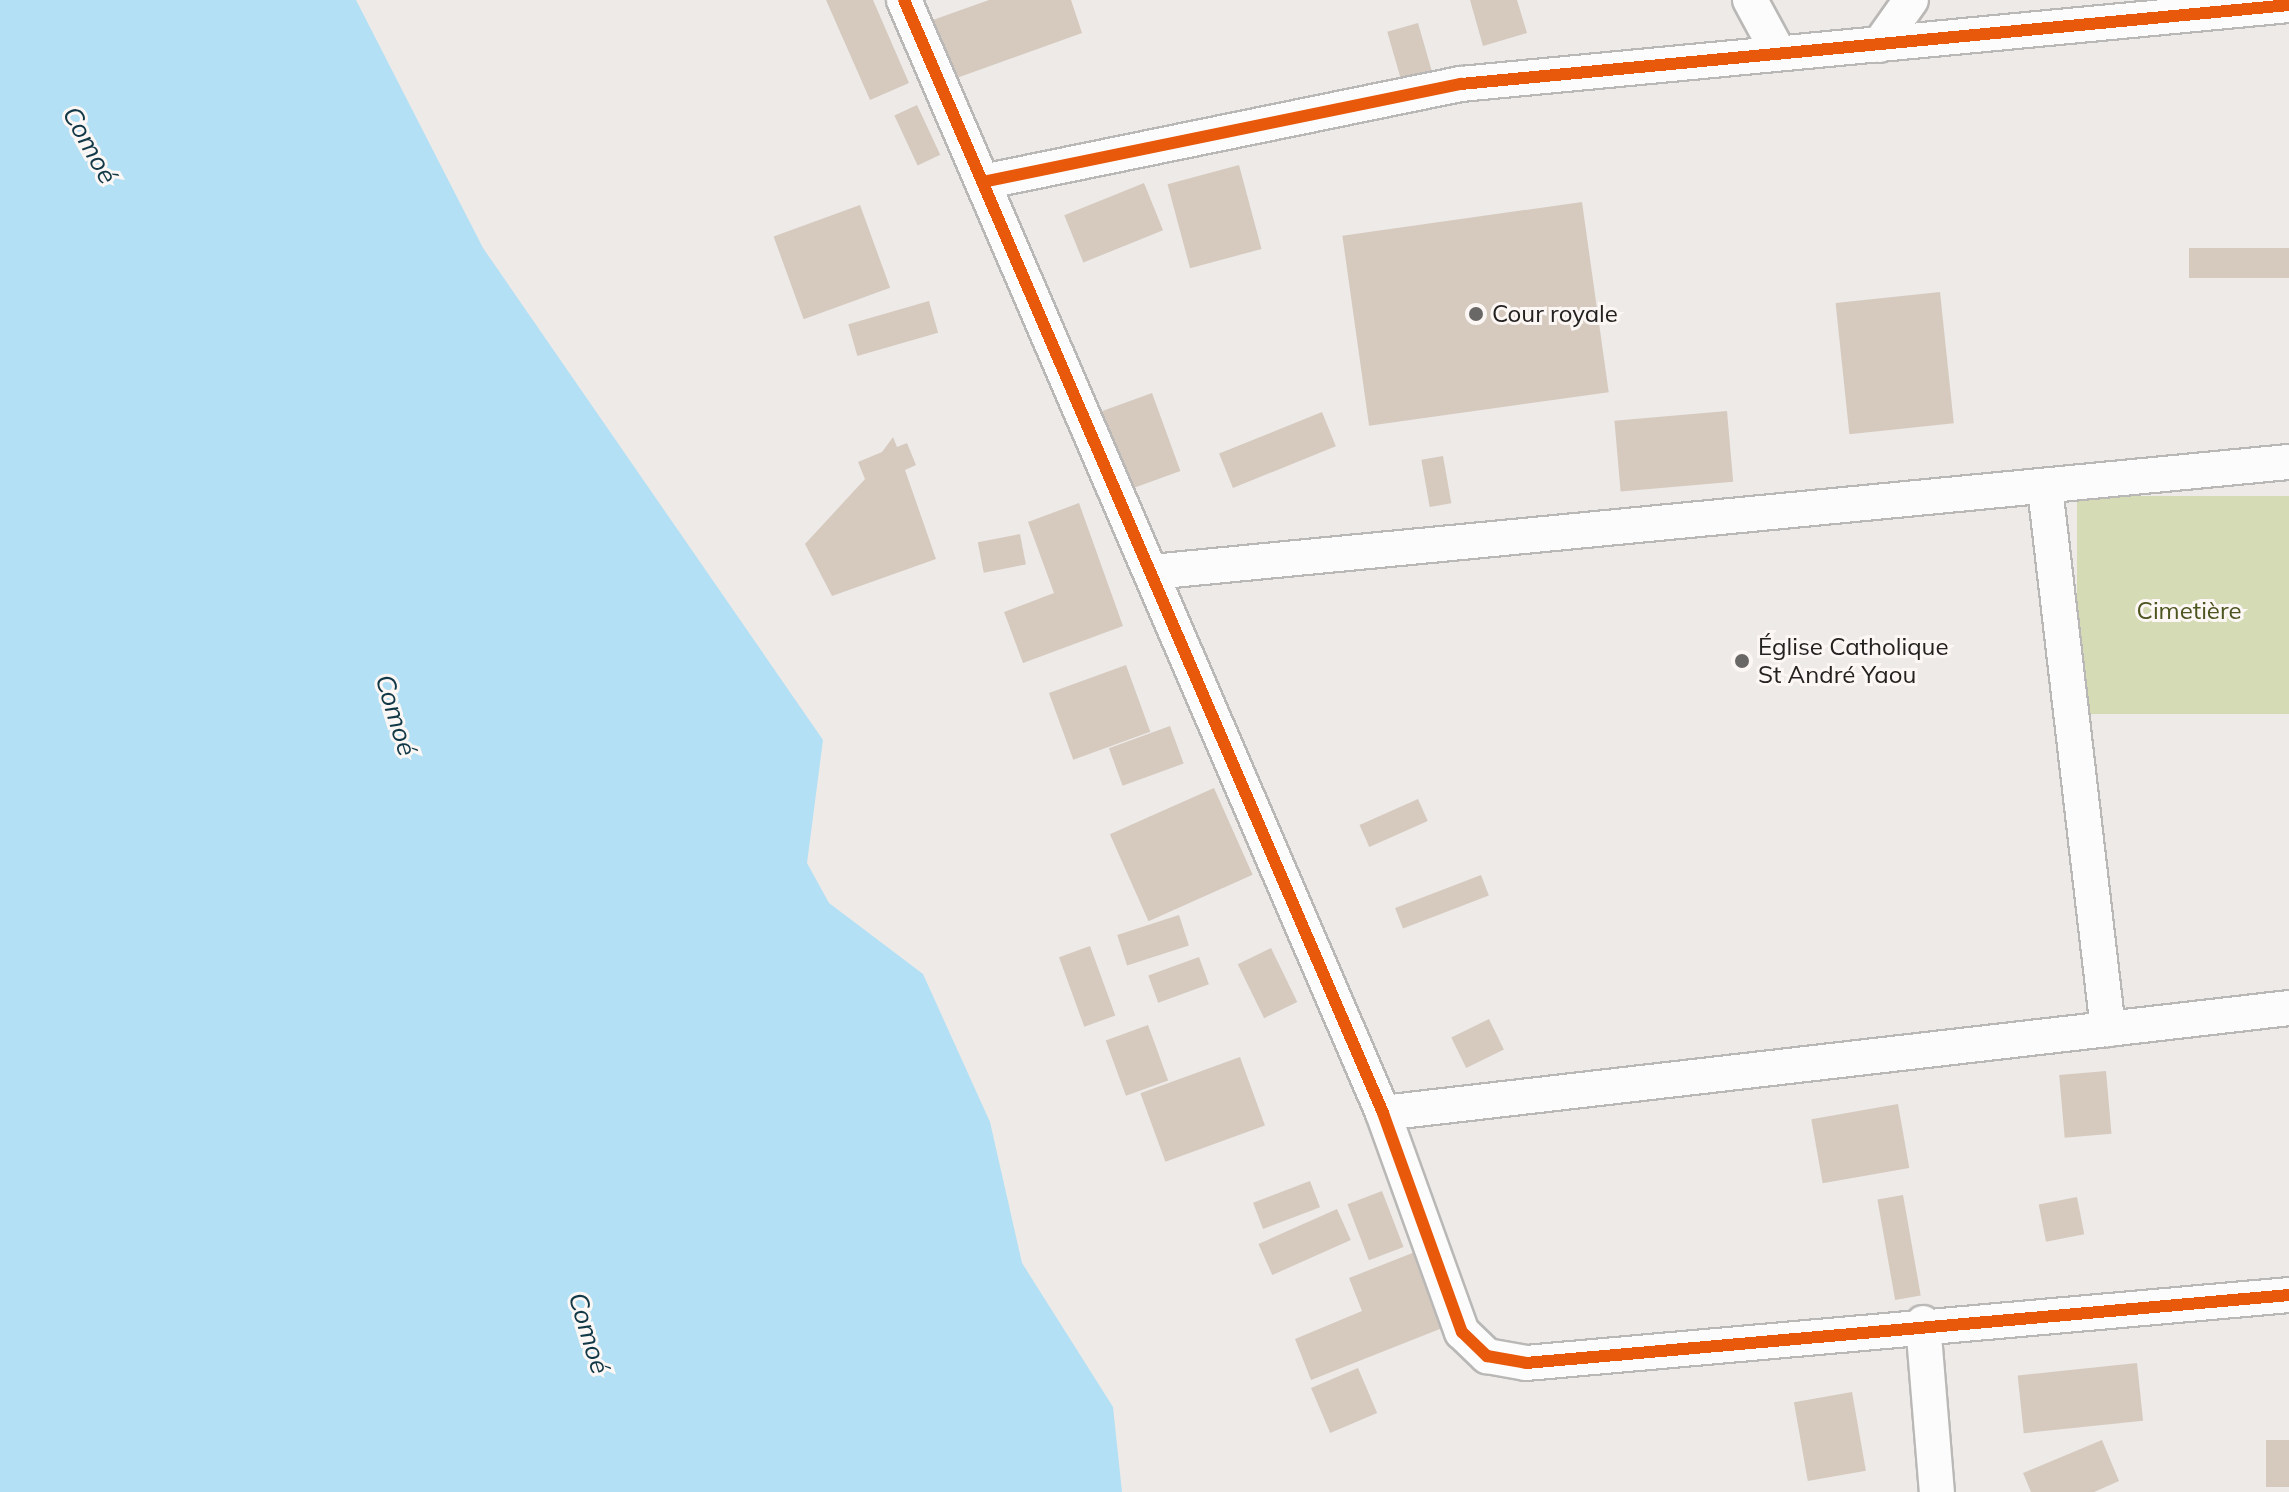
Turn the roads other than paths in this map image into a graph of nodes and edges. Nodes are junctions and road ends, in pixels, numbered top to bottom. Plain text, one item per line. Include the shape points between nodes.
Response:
1 (904, 0) edge
2 (1750, 0) edge
3 (1911, 0) edge
4 (2289, 5) edge
5 (1879, 45) junction
6 (1776, 48) junction
7 (983, 182) junction
8 (2289, 462) edge
9 (2045, 488) junction
10 (1152, 572) junction
11 (2289, 1008) edge
12 (2108, 1029) junction
13 (1383, 1113) junction
14 (2289, 1295) edge
15 (1923, 1323) junction
16 (1937, 1492) edge

1 - 7 street
2 - 6 street
3 - 5 street
4 - 5 street
5 - 6 street
6 - 7 street via 1461,84
7 - 10 street
8 - 9 street
9 - 10 street
9 - 12 street
10 - 13 street
11 - 12 street
12 - 13 street
13 - 15 street via 1462,1332 1487,1356 1526,1363
14 - 15 street
15 - 16 street

